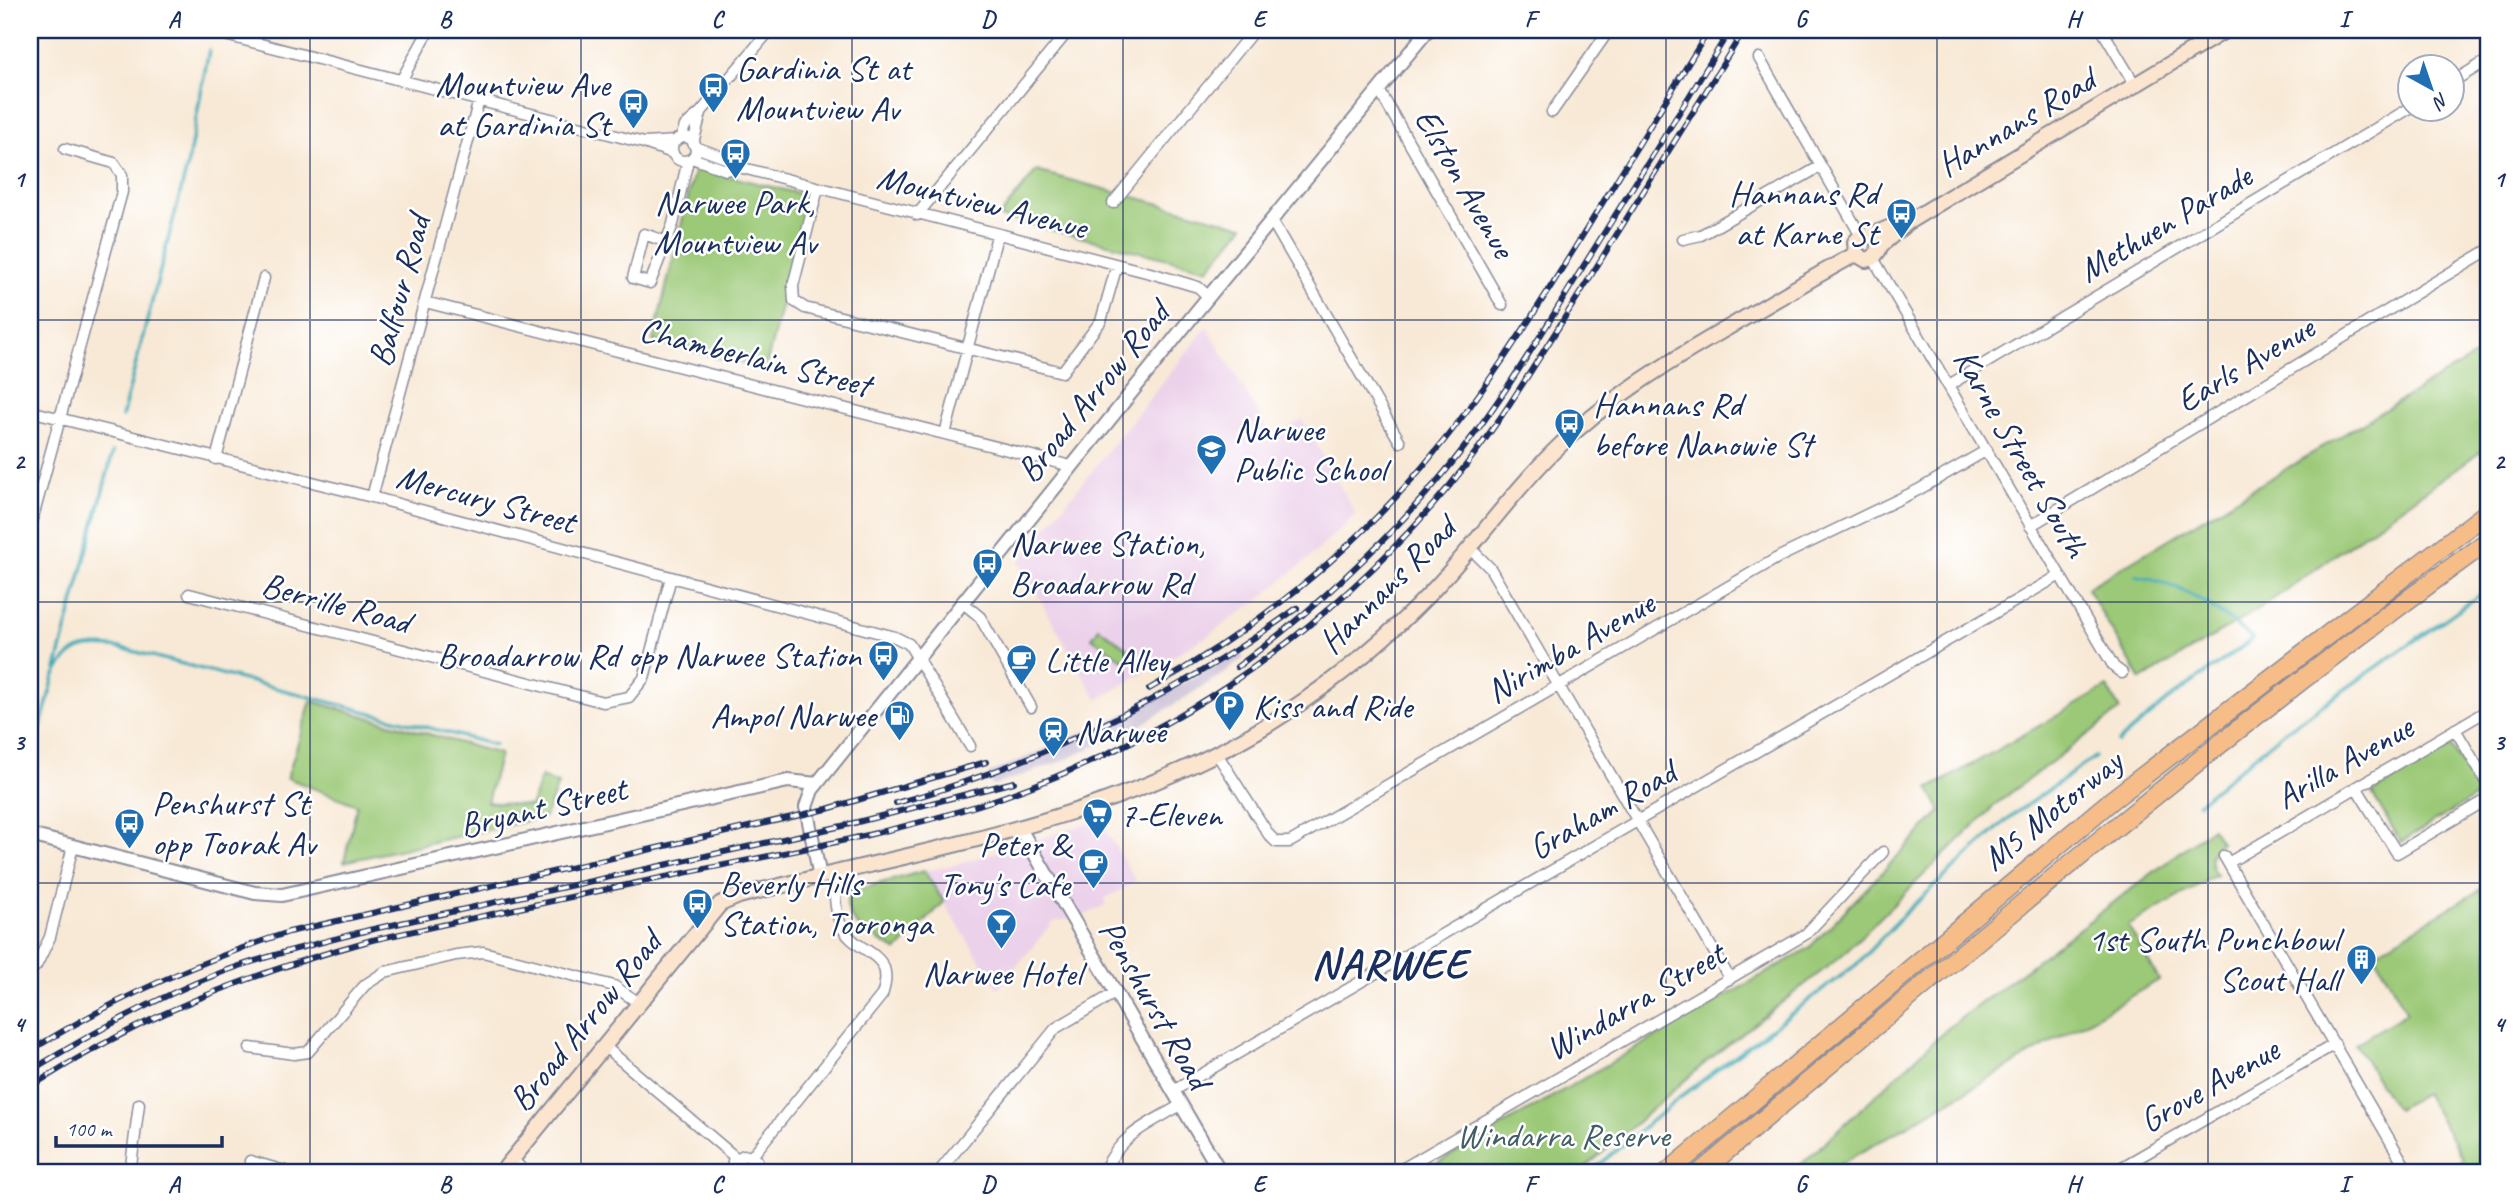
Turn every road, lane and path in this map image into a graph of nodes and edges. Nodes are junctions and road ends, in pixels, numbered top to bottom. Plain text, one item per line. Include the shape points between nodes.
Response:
1 (206, 30) edge
2 (429, 30) edge
3 (770, 30) edge
4 (1069, 30) edge
5 (1254, 30) edge
6 (1428, 30) edge
7 (1609, 30) edge
8 (2102, 30) edge
9 (2226, 30) edge
10 (1759, 58) dead end
11 (2488, 60) edge
12 (2466, 73) edge
13 (402, 79) junction
14 (2135, 85) junction
15 (1379, 90) junction
16 (479, 100) junction
17 (701, 112) junction
18 (1552, 112) dead end
19 (2396, 116) edge
20 (678, 140) junction
21 (644, 143) junction
22 (65, 149) dead end
23 (692, 152) junction
24 (673, 153) junction
25 (1821, 166) junction
26 (818, 188) junction
27 (1113, 203) dead end
28 (917, 215) junction
29 (1272, 221) junction
30 (997, 236) junction
31 (1683, 239) dead end
32 (664, 241) junction
33 (1871, 244) junction
34 (2488, 250) edge
35 (1116, 265) junction
36 (264, 278) dead end
37 (1209, 296) junction
38 (425, 302) junction
39 (1502, 305) dead end
40 (968, 350) junction
41 (1949, 385) junction
42 (30, 411) edge
43 (60, 419) junction
44 (945, 434) junction
45 (1400, 442) dead end
46 (1987, 450) junction
47 (216, 458) junction
48 (1071, 466) junction
49 (372, 498) junction
50 (2488, 512) edge
51 (2031, 526) junction
52 (30, 528) edge
53 (2488, 541) edge
54 (1470, 548) junction
55 (2060, 575) junction
56 (671, 577) junction
57 (189, 594) dead end
58 (962, 603) junction
59 (918, 658) junction
60 (2122, 674) dead end
61 (1559, 685) junction
62 (1031, 708) dead end
63 (2488, 710) edge
64 (2455, 729) junction
65 (970, 746) dead end
66 (1217, 754) junction
67 (817, 784) junction
68 (2488, 785) edge
69 (2357, 788) junction
70 (2488, 799) edge
71 (1639, 822) junction
72 (1019, 827) junction
73 (30, 835) edge
74 (73, 846) junction
75 (1883, 852) dead end
76 (827, 876) junction
77 (36, 966) dead end
78 (1730, 979) junction
79 (1115, 993) junction
80 (639, 1003) junction
81 (2335, 1044) junction
82 (604, 1046) junction
83 (250, 1048) dead end
84 (1173, 1091) junction
85 (139, 1104) dead end
86 (1181, 1105) junction
87 (752, 1156) junction
88 (736, 1158) junction
89 (512, 1159) junction
90 (250, 1161) dead end
91 (130, 1173) edge
92 (292, 1173) edge
93 (501, 1173) edge
94 (526, 1173) edge
95 (731, 1173) edge
96 (759, 1173) edge
97 (938, 1173) edge
98 (1103, 1173) edge
99 (1221, 1173) edge
100 (1395, 1173) edge
101 (1667, 1173) edge
102 (1700, 1173) edge
103 (2112, 1173) edge
104 (2409, 1173) edge

1 - 13 street
2 - 13 street
3 - 17 street
4 - 28 street
5 - 27 street
6 - 15 street, Broad Arrow Road
7 - 18 street
8 - 14 street
9 - 14 main road, Hannans Road
10 - 25 street, Karne Street South
11 - 12 street
13 - 16 street
14 - 33 main road, Hannans Road
15 - 29 street, Broad Arrow Road
15 - 39 street, Elston Avenue
16 - 21 street
16 - 38 street, Balfour Road
17 - 20 street
17 - 23 street
19 - 41 street, Methuen Parade
20 - 21 street
20 - 23 street
20 - 24 street
21 - 24 street
22 - 43 street via 114,163 120,168 122,184
23 - 24 street via 679,160
23 - 26 street, Mountview Avenue via 726,170 739,167
23 - 32 street
25 - 31 street via 1701,235
25 - 33 street, Karne Street South
26 - 28 street, Mountview Avenue
26 - 40 street via 793,286 794,301 805,308
28 - 30 street, Mountview Avenue
29 - 37 street, Broad Arrow Road
29 - 45 street
30 - 35 street, Mountview Avenue
30 - 40 street
32 - 32 street via 644,234 633,278 650,283
33 - 41 street, Karne Street South
33 - 54 main road, Hannans Road via 1866,260 1856,254 1653,371 1594,414 1553,452
34 - 51 street, Earls Avenue
35 - 37 street, Mountview Avenue via 1198,287
35 - 40 street via 1101,321 1062,372
36 - 47 street
37 - 48 street, Broad Arrow Road
38 - 44 street, Chamberlain Street
38 - 49 street, Balfour Road
40 - 44 street
41 - 46 street, Karne Street South
42 - 43 street, Mercury Street
43 - 47 street, Mercury Street
43 - 52 street
44 - 48 street, Chamberlain Street
46 - 51 street, Karne Street South
46 - 61 street, Nirimba Avenue via 1918,490 1779,557
47 - 49 street, Mercury Street
48 - 58 street, Broad Arrow Road
49 - 56 street, Mercury Street
50 - 101 highway, M5 Motorway via 2112,800
51 - 55 street, Karne Street South
53 - 102 highway, M5 Motorway via 2137,809
54 - 61 street via 1490,568
54 - 66 main road, Hannans Road via 1416,608 1342,673
55 - 60 street, Karne Street South
55 - 71 street, Graham Road
56 - 57 street, Berrille Road via 644,678 629,697 603,702
56 - 59 street, Mercury Street via 895,637 909,644
58 - 59 street, Broad Arrow Road
58 - 62 street via 980,617
59 - 65 street, Mercury Street
59 - 67 street, Broad Arrow Road
61 - 66 street, Nirimba Avenue via 1290,842 1276,842 1269,835
61 - 71 street
63 - 64 street, Arilla Avenue
64 - 68 street
64 - 69 street, Arilla Avenue
66 - 72 main road, Hannans Road via 1097,803
67 - 74 street, Bryant Street via 788,781 282,895 255,893
67 - 76 street, Broad Arrow Road via 806,807
69 - 70 street via 2397,853
69 - 81 street, Arilla Avenue via 2226,859
71 - 78 street
71 - 84 street, Graham Road
72 - 76 main road, Hannans Road
72 - 79 street, Penshurst Road
73 - 74 street, Bryant Street
74 - 77 street via 50,937
75 - 78 street, Windarra Street via 1806,934
76 - 80 main road, Broad Arrow Road via 729,900 705,920
76 - 87 street via 846,932 880,960 887,980 882,995
78 - 100 street, Windarra Street
79 - 84 street, Penshurst Road
79 - 97 street via 1056,1028
80 - 82 main road, Broad Arrow Road
80 - 83 street via 614,986 484,952 456,955 386,972 365,985 308,1052
81 - 103 street, Grove Avenue
81 - 104 street
82 - 88 street
82 - 89 main road, Broad Arrow Road
84 - 86 street, Penshurst Road
85 - 91 street
86 - 98 street via 1124,1139
86 - 99 street, Penshurst Road
87 - 88 street
87 - 96 street
88 - 95 street
89 - 93 main road, Broad Arrow Road
89 - 94 street
90 - 92 street

